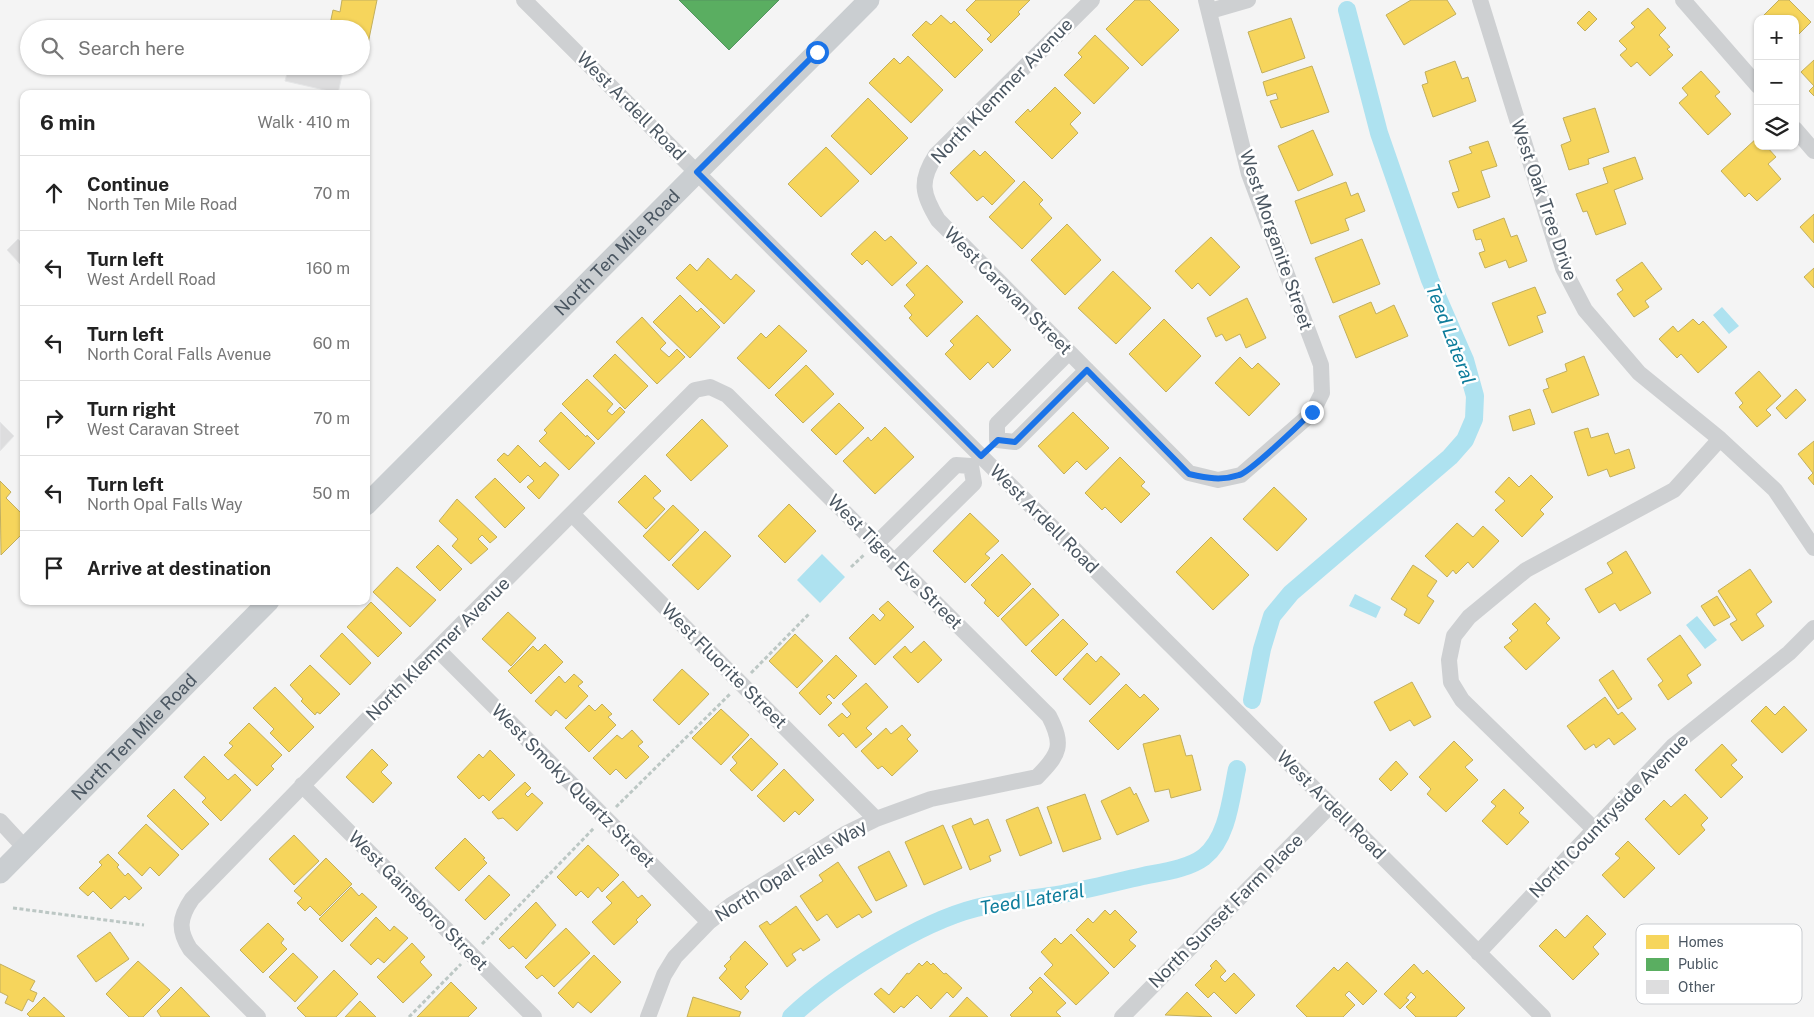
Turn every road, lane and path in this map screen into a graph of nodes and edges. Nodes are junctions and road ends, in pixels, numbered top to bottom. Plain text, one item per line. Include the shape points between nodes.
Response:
1 (524, 0) edge
2 (869, 0) edge
3 (1092, 0) edge
4 (1248, 0) edge
5 (1480, 0) edge
6 (1683, 0) edge
7 (1208, 5) edge
8 (1754, 81) edge
9 (1799, 134) edge
10 (1814, 151) edge
11 (697, 172) junction
12 (923, 187) joint
13 (1069, 352) junction
14 (1087, 370) junction
15 (710, 387) joint
16 (1720, 439) junction
17 (998, 440) junction
18 (976, 461) junction
19 (1218, 480) joint
20 (370, 501) edge
21 (572, 514) junction
22 (877, 543) junction
23 (1814, 548) edge
24 (895, 561) junction
25 (265, 605) edge
26 (1814, 628) edge
27 (438, 650) junction
28 (1058, 751) joint
29 (302, 786) junction
30 (1331, 805) junction
31 (876, 819) junction
32 (0, 821) edge
33 (1595, 830) junction
34 (25, 848) junction
35 (0, 873) edge
36 (13, 908) dead end
37 (709, 922) junction
38 (144, 925) dead end
39 (1478, 952) junction
40 (258, 1017) edge
41 (534, 1017) edge
42 (648, 1017) edge
43 (1122, 1017) edge
44 (1543, 1017) edge

1 - 11 street, West Ardell Road
2 - 11 main road, North Ten Mile Road
3 - 12 street, North Klemmer Avenue via 936,154 927,169
4 - 7 street
5 - 16 street, West Oak Tree Drive via 1563,268 1585,310 1639,373
6 - 8 street
7 - 19 street, West Morganite Street via 1250,174 1321,365 1322,392 1312,412 1241,475
9 - 10 street
11 - 18 street, West Ardell Road
11 - 20 main road, North Ten Mile Road
12 - 13 street, West Caravan Street via 938,220
13 - 14 street, West Caravan Street
13 - 17 street via 997,424
14 - 17 street via 1015,442
14 - 19 street, West Caravan Street via 1189,474
15 - 21 street, North Klemmer Avenue via 695,390
15 - 22 street, West Tiger Eye Street via 728,396
16 - 23 street, West Oak Tree Drive via 1774,490
16 - 33 street via 1669,494 1526,570 1469,617 1454,636 1448,660 1452,682 1462,700
17 - 18 street
18 - 22 street via 956,465
18 - 24 street via 974,482
18 - 30 street, West Ardell Road
21 - 27 street, North Klemmer Avenue
21 - 31 street, West Fluorite Street
22 - 24 street, West Tiger Eye Street
24 - 28 street, West Tiger Eye Street via 1049,716 1059,735
25 - 34 main road, North Ten Mile Road
26 - 33 street, North Countryside Avenue via 1673,746
27 - 29 street, North Klemmer Avenue
27 - 37 street, West Smoky Quartz Street
28 - 31 street, North Opal Falls Way via 1037,777 931,799
29 - 40 street, North Klemmer Avenue via 192,899 179,924 190,949
29 - 41 street, West Gainsboro Street
30 - 39 street, West Ardell Road
30 - 43 street, North Sunset Farm Place
31 - 37 street, North Opal Falls Way via 845,834
32 - 34 street
33 - 39 street, North Countryside Avenue
34 - 35 main road, North Ten Mile Road
36 - 38 path
37 - 42 street, North Opal Falls Way via 675,957 664,975
39 - 44 street, West Ardell Road

